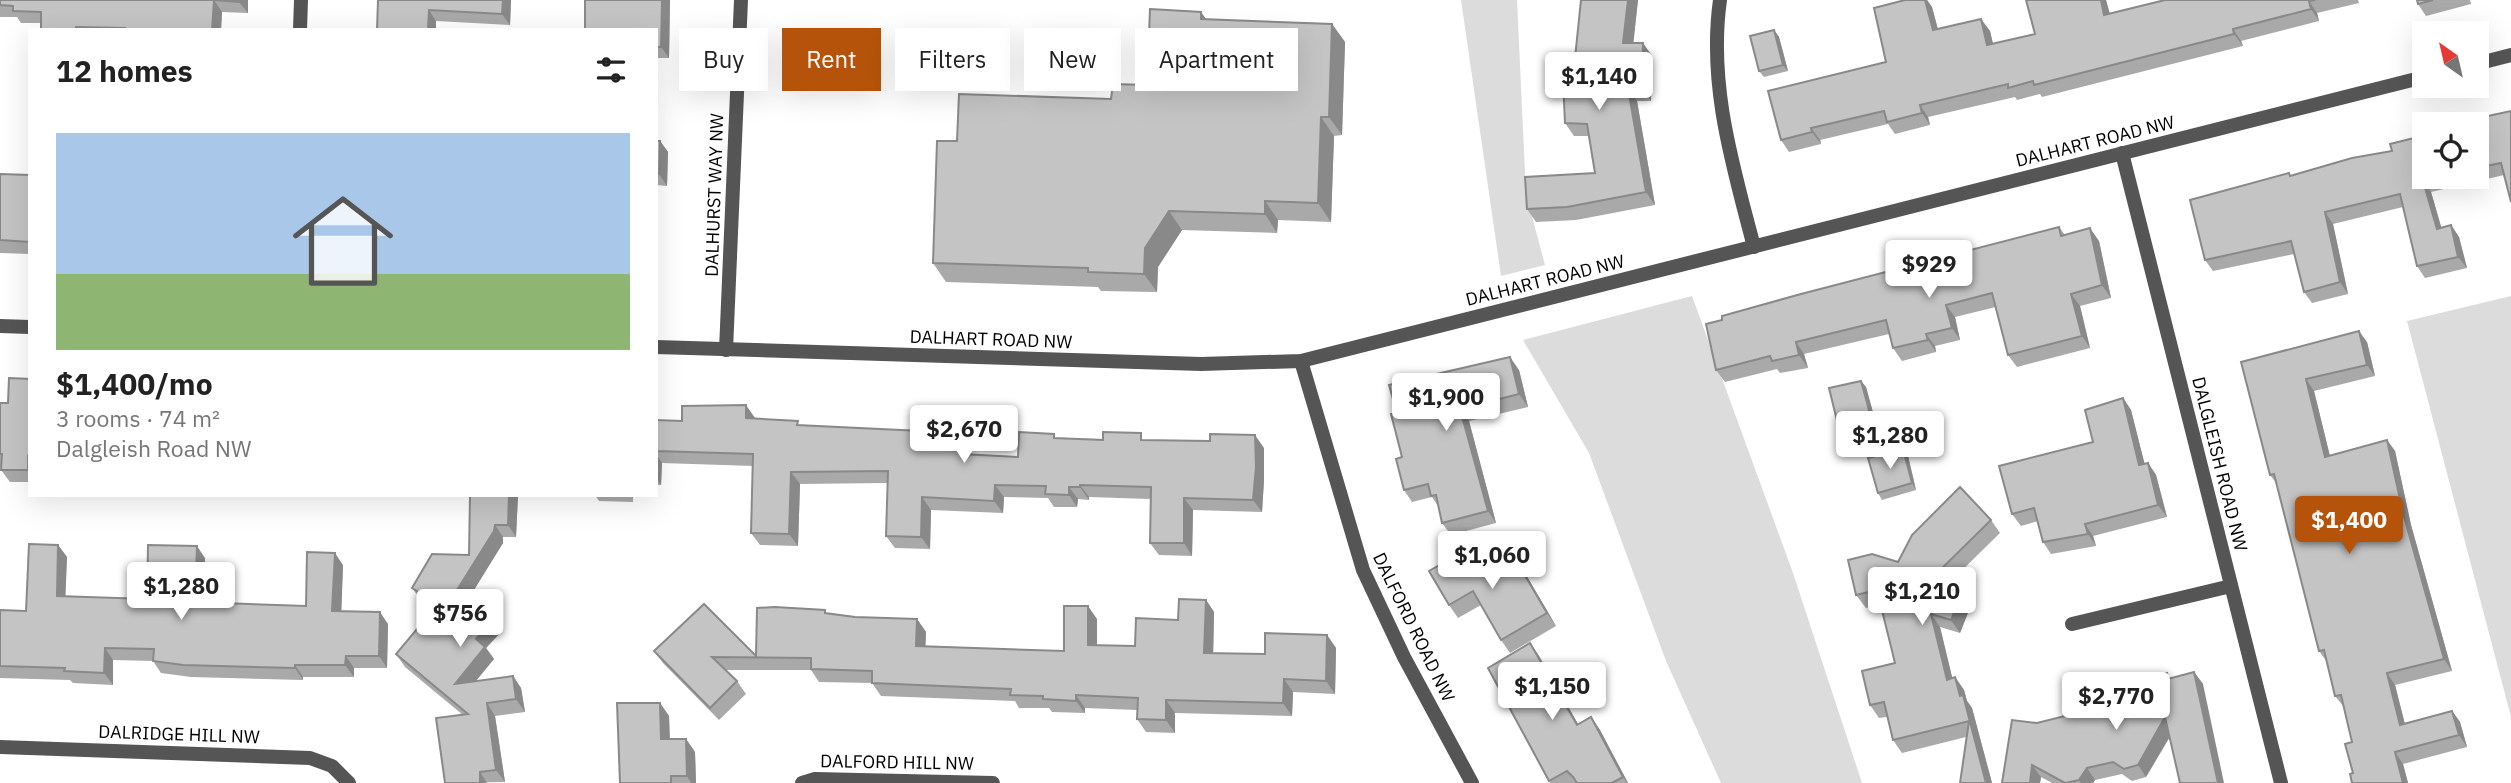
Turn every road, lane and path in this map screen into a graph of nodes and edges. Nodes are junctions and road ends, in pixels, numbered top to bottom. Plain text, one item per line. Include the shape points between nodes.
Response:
1 (301, 0) edge
2 (741, 0) edge
3 (1720, 0) edge
4 (300, 28) edge
5 (2511, 55) edge
6 (2489, 61) edge
7 (2412, 80) edge
8 (2122, 153) junction
9 (1754, 247) junction
10 (0, 326) edge
11 (28, 327) edge
12 (658, 347) edge
13 (726, 350) junction
14 (1301, 361) junction
15 (2231, 586) junction
16 (2072, 624) dead end
17 (0, 747) edge
18 (349, 783) edge
19 (802, 783) edge
20 (993, 783) edge
21 (1472, 783) edge
22 (2281, 783) edge

1 - 4 street
2 - 13 street, DALHURST WAY NW
3 - 9 street via 1716,27 1722,121
5 - 6 street
7 - 8 street, DALHART ROAD NW
8 - 9 street, DALHART ROAD NW
8 - 15 street, DALGLEISH ROAD NW
9 - 14 street, DALHART ROAD NW
10 - 11 street
12 - 13 street, DALHART ROAD NW
13 - 14 street, DALHART ROAD NW via 1226,365
14 - 21 street, DALFORD ROAD NW via 1363,570
15 - 16 street
15 - 22 street, DALGLEISH ROAD NW
17 - 18 street, DALRIDGE HILL NW via 310,758 332,766
19 - 20 street, DALFORD HILL NW via 815,779

